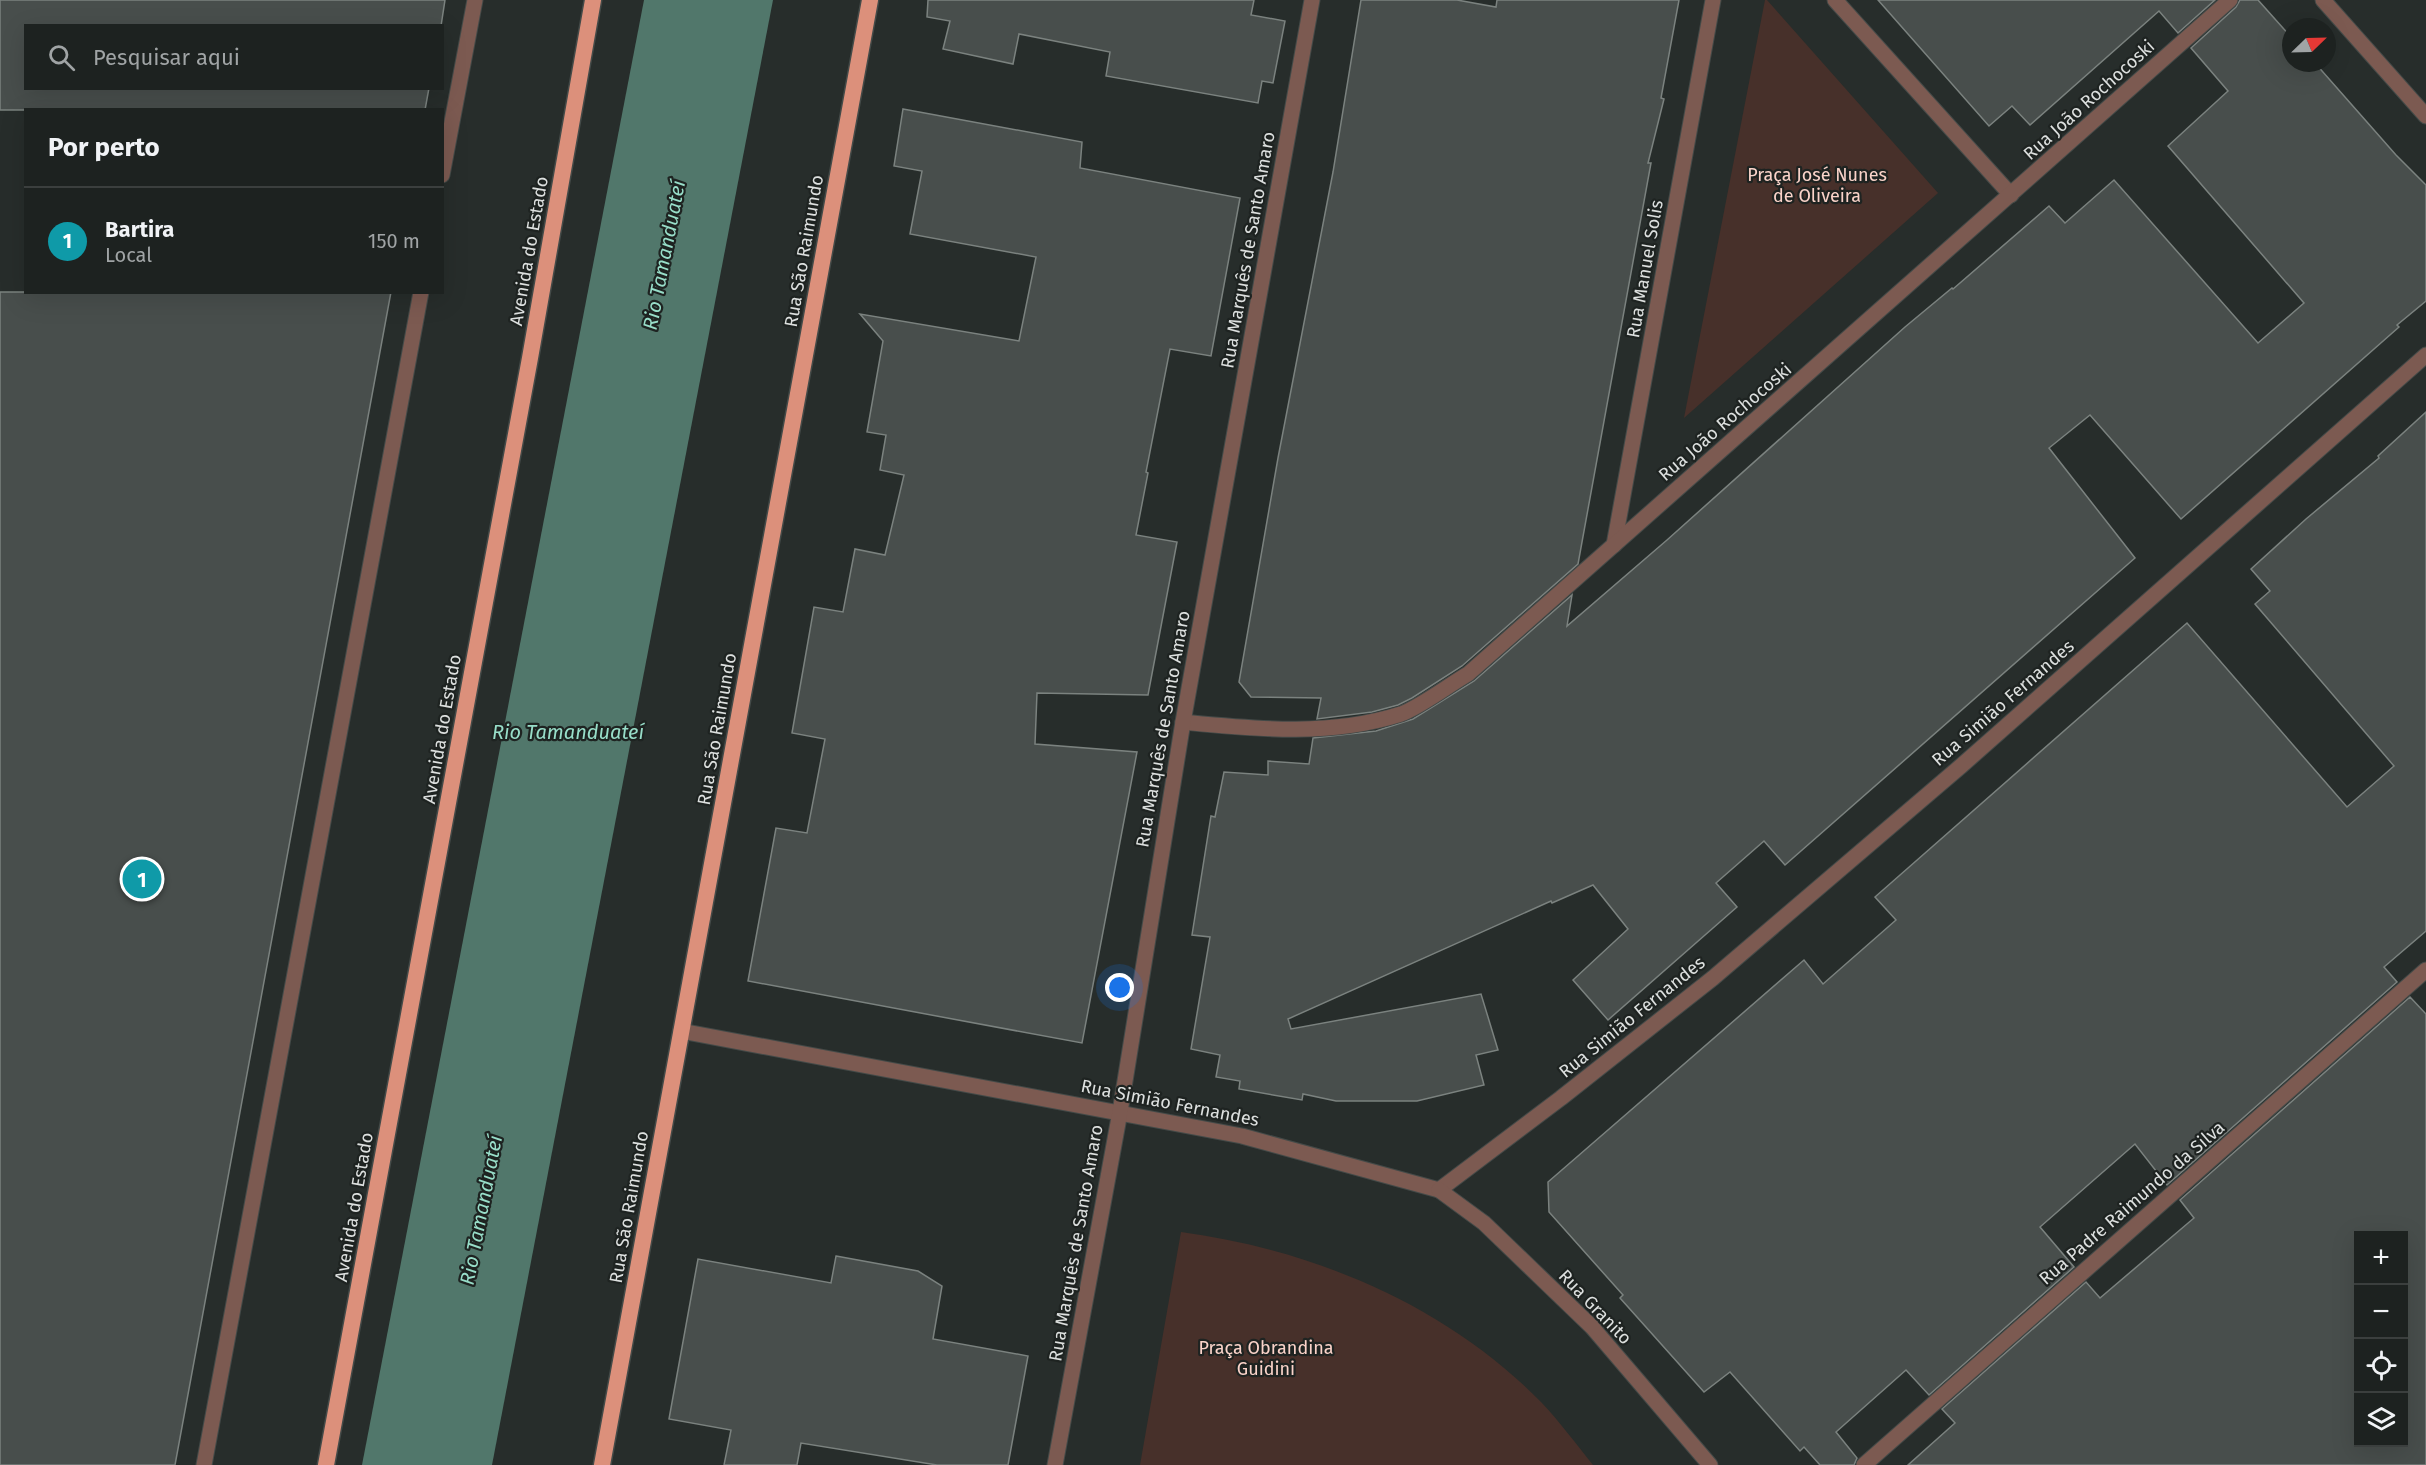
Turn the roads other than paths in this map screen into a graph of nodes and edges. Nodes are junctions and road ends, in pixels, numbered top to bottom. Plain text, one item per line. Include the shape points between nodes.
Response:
1 (475, 0) edge
2 (593, 0) edge
3 (870, 0) edge
4 (1312, 0) edge
5 (1713, 0) edge
6 (1835, 0) edge
7 (2229, 0) edge
8 (2323, 0) edge
9 (2426, 116) edge
10 (444, 164) edge
11 (2011, 195) junction
12 (421, 294) edge
13 (2426, 355) edge
14 (1614, 545) junction
15 (1183, 722) junction
16 (2426, 970) edge
17 (681, 1031) junction
18 (1120, 1112) junction
19 (1439, 1190) junction
20 (204, 1465) edge
21 (326, 1465) edge
22 (602, 1465) edge
23 (1055, 1465) edge
24 (1710, 1465) edge
25 (1864, 1465) edge

1 - 10 street
2 - 21 highway, Avenida do Estado
3 - 17 highway, Rua São Raimundo
4 - 15 street, Rua Marquês de Santo Amaro
5 - 14 street, Rua Manuel Solis
6 - 11 street
7 - 11 street, Rua João Rochocoski
8 - 9 street
11 - 14 street, Rua João Rochocoski
12 - 20 street
13 - 19 street, Rua Simião Fernandes via 1961,766 1713,978
14 - 15 street, Rua João Rochocoski via 1468,674 1402,713 1329,729 1267,730
15 - 18 street, Rua Marquês de Santo Amaro
16 - 25 street, Rua Padre Raimundo da Silva
17 - 18 street, Rua Simião Fernandes
17 - 22 highway, Rua São Raimundo
18 - 19 street, Rua Simião Fernandes via 1242,1136
18 - 23 street, Rua Marquês de Santo Amaro
19 - 24 street, Rua Granito via 1484,1223 1592,1327

